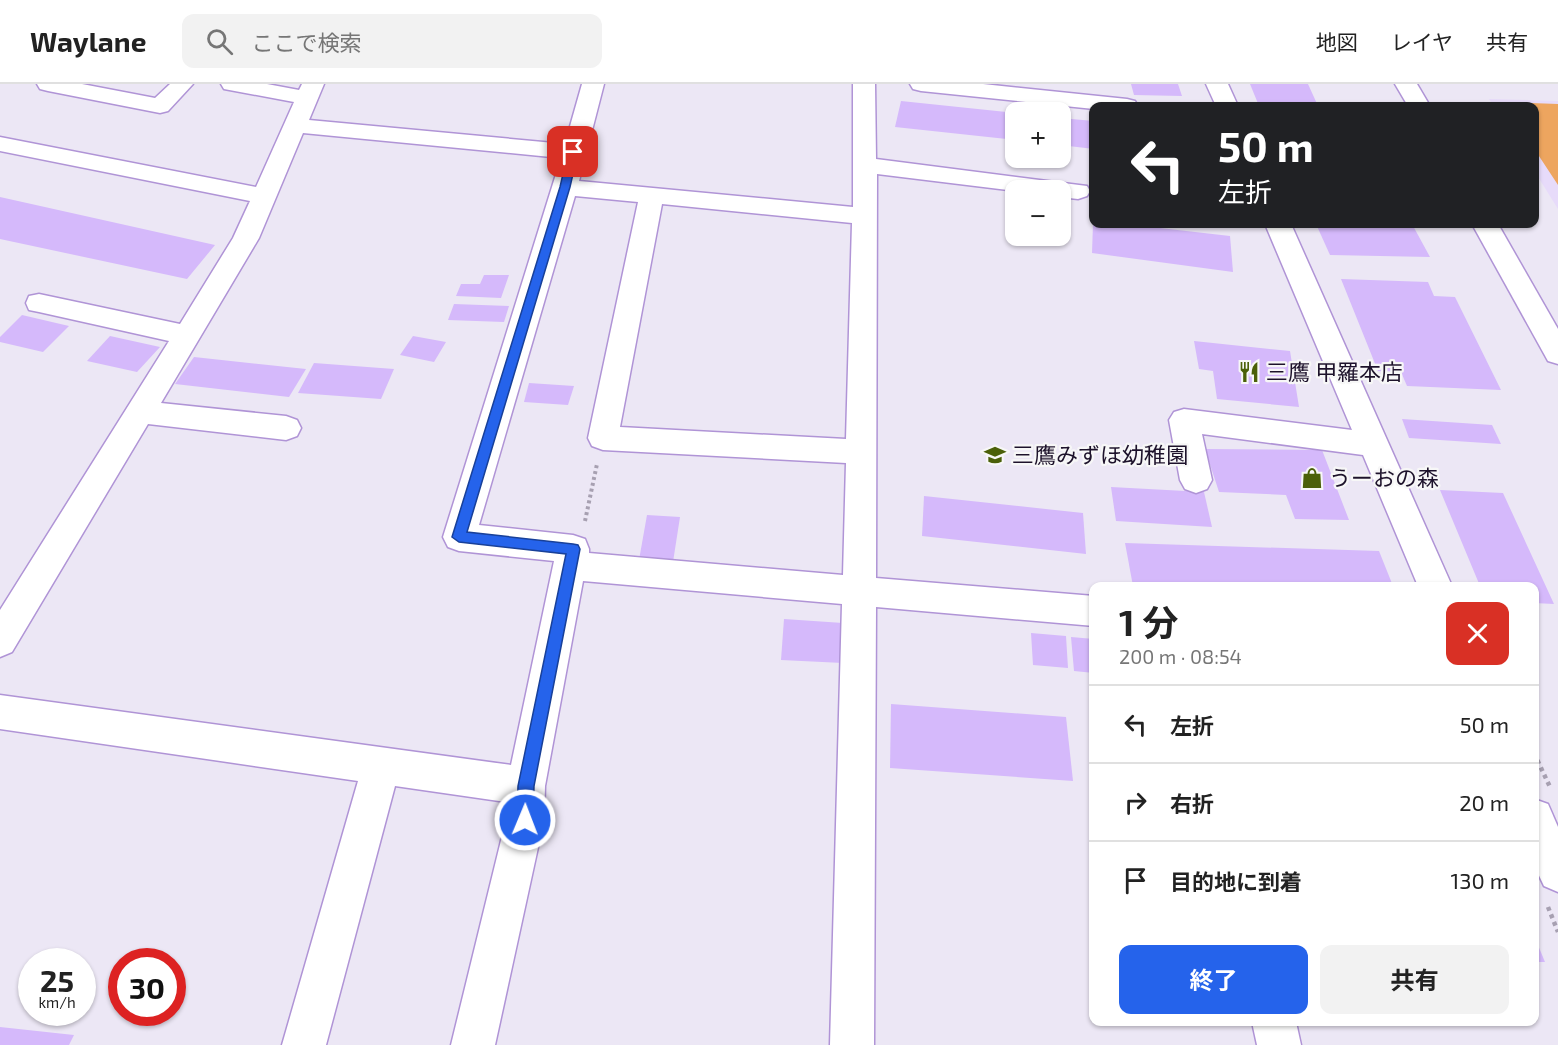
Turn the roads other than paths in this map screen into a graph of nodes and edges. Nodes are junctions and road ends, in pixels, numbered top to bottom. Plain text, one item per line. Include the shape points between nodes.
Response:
1 (48, 84) edge
2 (182, 84) edge
3 (232, 84) edge
4 (593, 84) edge
5 (864, 84) edge
6 (921, 84) edge
7 (1217, 84) edge
8 (1406, 84) edge
9 (310, 91) edge
10 (1089, 102) edge
11 (1225, 102) edge
12 (1417, 102) edge
13 (294, 125) junction
14 (0, 144) edge
15 (573, 152) junction
16 (864, 165) junction
17 (1005, 183) edge
18 (565, 187) junction
19 (652, 195) junction
20 (264, 196) junction
21 (865, 216) junction
22 (1280, 228) edge
23 (1487, 228) edge
24 (39, 303) dead end
25 (186, 335) junction
26 (1558, 354) edge
27 (140, 412) junction
28 (285, 428) dead end
29 (1373, 444) junction
30 (860, 452) junction
31 (1196, 480) dead end
32 (572, 558) junction
33 (1432, 582) edge
34 (858, 590) junction
35 (1089, 611) edge
36 (0, 641) edge
37 (0, 712) edge
38 (381, 766) junction
39 (526, 786) junction
40 (1544, 806) edge
41 (1558, 872) edge
42 (1275, 1026) edge
43 (304, 1045) edge
44 (473, 1045) edge
45 (852, 1045) edge
46 (1279, 1045) edge

1 - 2 street via 160,106
3 - 9 street
4 - 15 street
5 - 16 street
6 - 10 street
7 - 11 street
8 - 12 street
9 - 13 street
13 - 15 street
13 - 20 street
14 - 20 street
15 - 18 street
16 - 17 street
16 - 21 street
18 - 19 street
18 - 32 street via 459,537
19 - 21 street
19 - 30 street via 603,438
20 - 25 street via 246,238
21 - 30 street
22 - 29 street
23 - 26 street
24 - 25 street
25 - 27 street
27 - 28 street
27 - 36 street
29 - 31 street via 1184,420
29 - 33 street
30 - 34 street
32 - 34 street
32 - 39 street
34 - 35 street
34 - 45 street
37 - 38 street
38 - 39 street
38 - 43 street
39 - 44 street via 525,820
40 - 41 street
42 - 46 street

